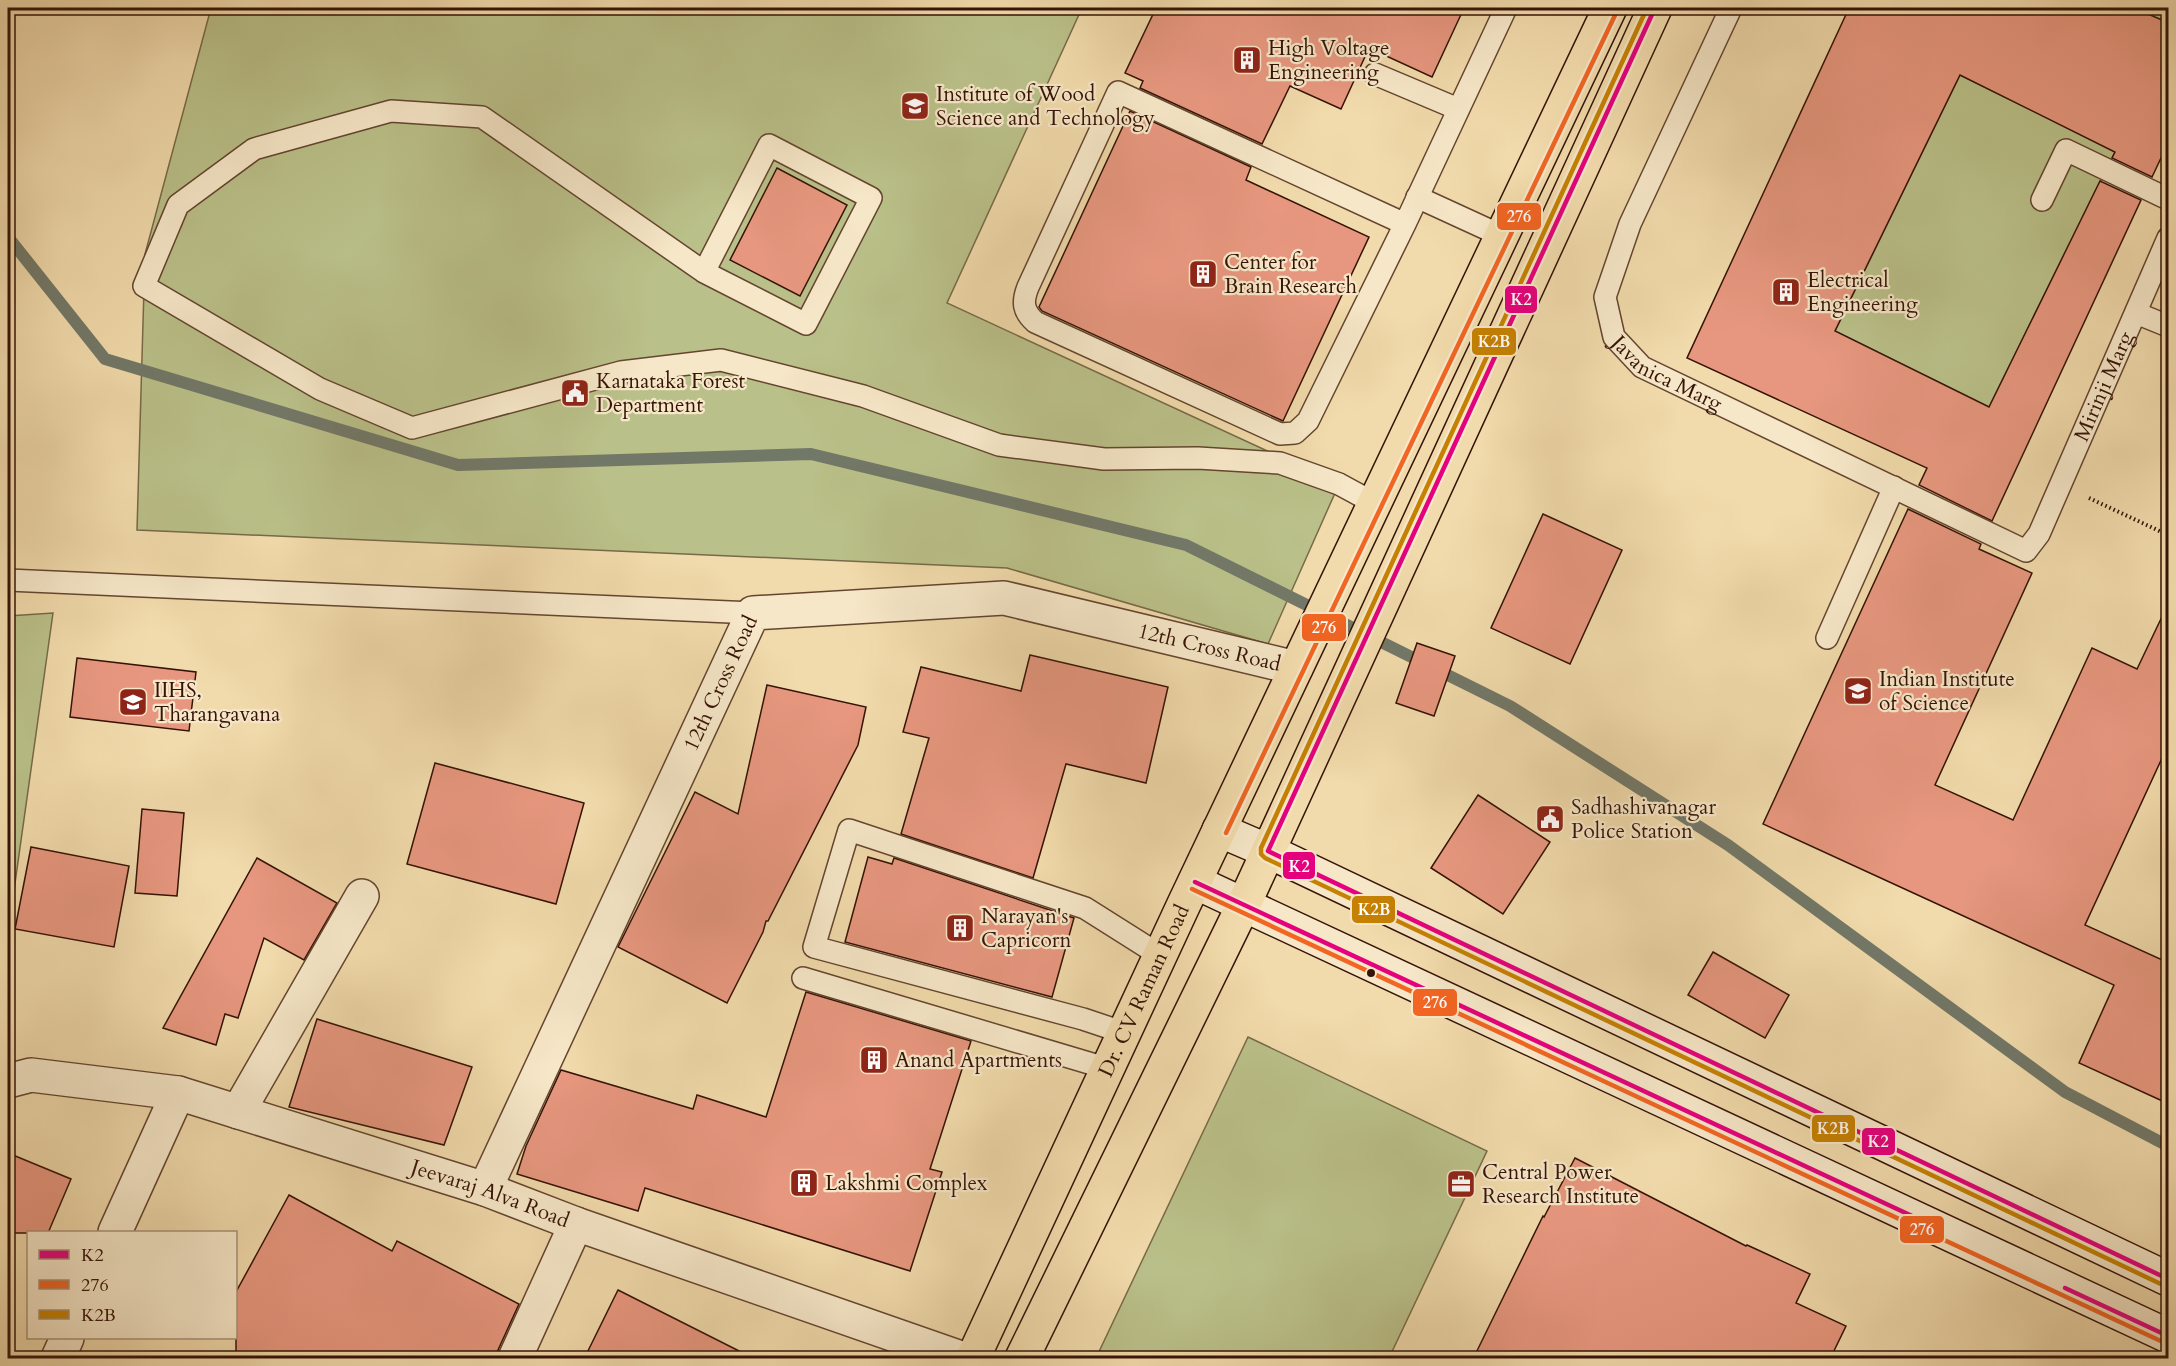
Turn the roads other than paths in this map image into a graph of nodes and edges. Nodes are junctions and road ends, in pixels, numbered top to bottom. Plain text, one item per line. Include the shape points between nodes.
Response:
1 (1506, 8) edge
2 (1610, 8) edge
3 (1655, 8) edge
4 (1731, 8) edge
5 (1375, 74) dead end
6 (1458, 109) junction
7 (1417, 197) junction
8 (2169, 199) edge
9 (2042, 200) dead end
10 (1405, 224) junction
11 (1502, 236) junction
12 (2169, 238) edge
13 (704, 272) junction
14 (2136, 313) junction
15 (2169, 326) edge
16 (1894, 488) junction
17 (1374, 503) junction
18 (2039, 534) joint
19 (8, 580) edge
20 (753, 612) junction
21 (1827, 638) dead end
22 (1296, 669) junction
23 (1219, 830) junction
24 (1268, 851) junction
25 (1195, 882) junction
26 (362, 896) dead end
27 (1244, 904) junction
28 (1161, 956) junction
29 (803, 978) dead end
30 (1125, 1033) junction
31 (1109, 1069) junction
32 (8, 1081) edge
33 (178, 1093) junction
34 (238, 1112) junction
35 (485, 1189) junction
36 (576, 1224) junction
37 (116, 1231) edge
38 (2169, 1279) edge
39 (2169, 1336) edge
40 (67, 1339) edge
41 (58, 1359) edge
42 (515, 1359) edge
43 (961, 1359) edge
44 (974, 1359) edge
45 (1022, 1359) edge

1 - 6 lane
2 - 11 highway, Dr. CV Raman Road
3 - 24 highway
4 - 16 lane, Javanica Marg via 1630,224 1605,297 1614,338 1642,367
5 - 6 lane
6 - 7 lane
7 - 10 lane
7 - 11 lane
8 - 9 lane via 2066,150
10 - 10 lane via 1308,421 1295,433 1280,434 1035,322 1026,313 1023,299 1118,92
11 - 17 highway, Dr. CV Raman Road
12 - 14 lane, Mirinji Marg
13 - 13 lane via 806,324 871,198 769,145
13 - 17 lane via 483,117 391,111 254,149 178,205 144,286 320,389 412,428 621,372 721,360 862,396 999,445 1104,459 1198,458 1280,463 1339,484
14 - 15 lane
14 - 18 lane, Mirinji Marg
16 - 18 lane, Javanica Marg via 2026,551
16 - 21 lane
17 - 22 highway, Dr. CV Raman Road
19 - 20 lane
20 - 22 street, 12th Cross Road via 1004,598
20 - 35 street, 12th Cross Road
22 - 23 highway, Dr. CV Raman Road
23 - 24 street
23 - 25 highway, Dr. CV Raman Road
24 - 27 highway
24 - 38 street
25 - 27 street
25 - 28 highway, Dr. CV Raman Road
26 - 34 street
27 - 39 street
27 - 45 highway
28 - 30 highway, Dr. CV Raman Road
28 - 30 lane via 1085,908 849,830 814,947
29 - 31 lane
30 - 31 highway, Dr. CV Raman Road
31 - 44 highway, Dr. CV Raman Road
32 - 33 street, Jeevaraj Alva Road via 31,1075
33 - 34 street, Jeevaraj Alva Road
33 - 37 street
34 - 35 street, Jeevaraj Alva Road
35 - 36 street, Jeevaraj Alva Road
36 - 42 street
36 - 43 street, Jeevaraj Alva Road
40 - 41 street

